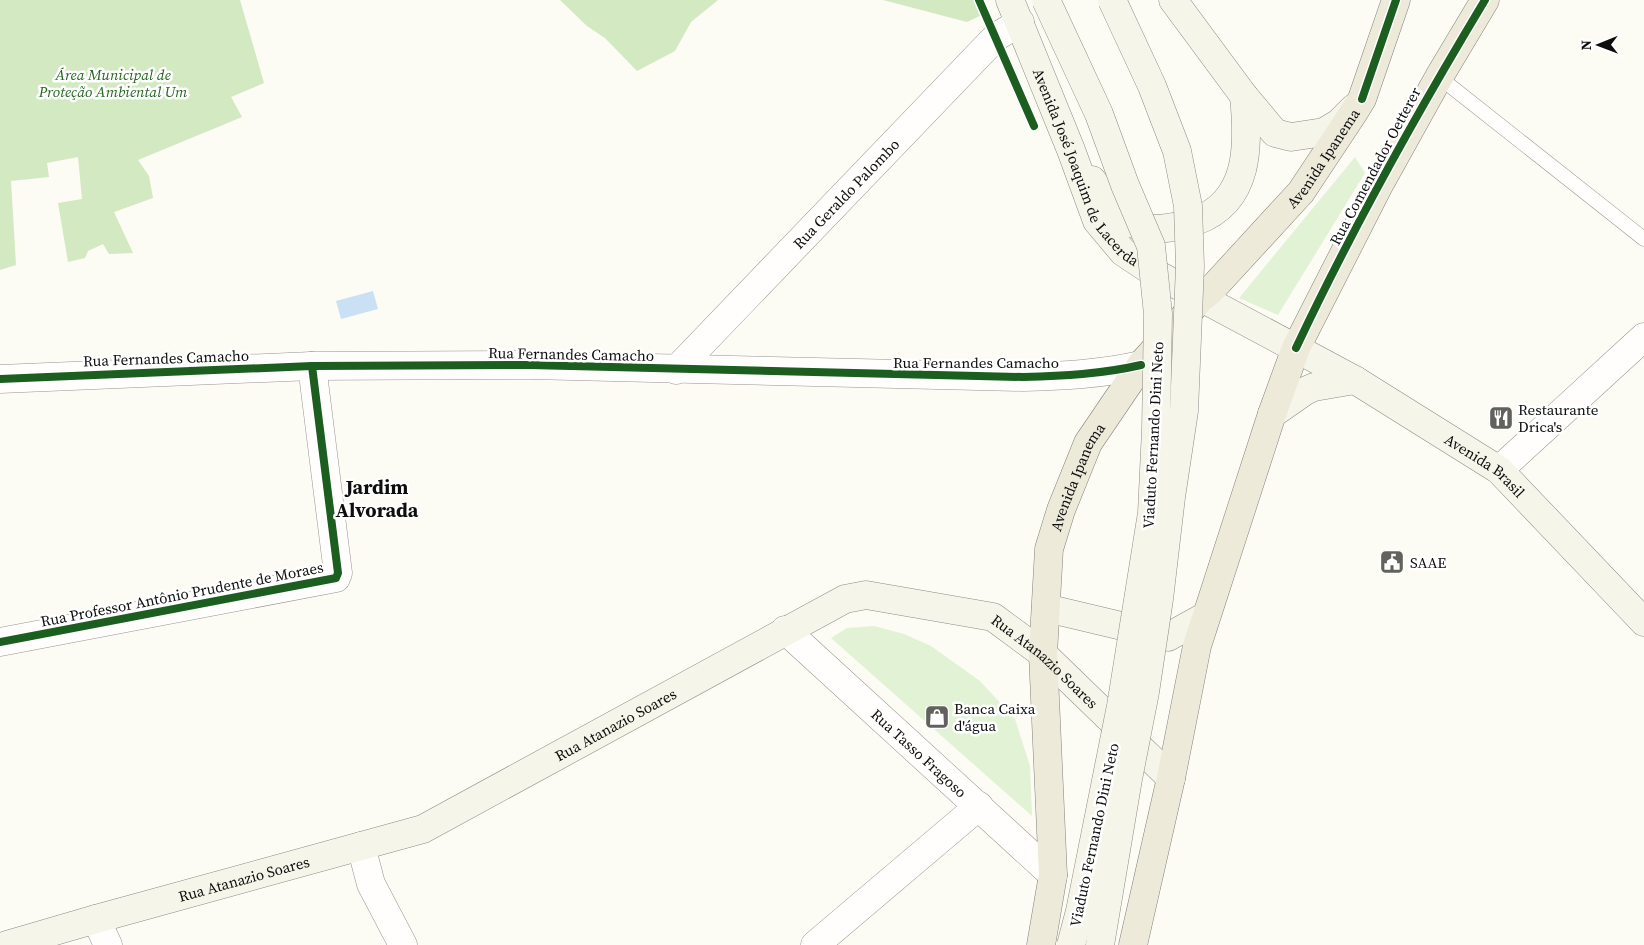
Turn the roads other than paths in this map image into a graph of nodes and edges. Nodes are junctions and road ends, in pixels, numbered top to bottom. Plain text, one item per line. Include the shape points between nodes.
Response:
1 (1046, 0) edge
2 (1112, 0) edge
3 (1173, 0) edge
4 (1396, 0) edge
5 (1485, 0) edge
6 (1015, 11) edge
7 (1439, 77) junction
8 (1244, 96) junction
9 (1362, 99) junction
10 (1071, 150) junction
11 (1644, 239) edge
12 (1201, 298) junction
13 (1644, 337) edge
14 (1296, 348) junction
15 (1141, 365) junction
16 (312, 366) junction
17 (676, 370) junction
18 (0, 378) edge
19 (1355, 380) junction
20 (1272, 414) junction
21 (1498, 470) junction
22 (1046, 608) junction
23 (1206, 616) junction
24 (1644, 622) edge
25 (785, 630) junction
26 (0, 642) edge
27 (1043, 654) junction
28 (1171, 778) junction
29 (979, 806) junction
30 (361, 846) junction
31 (1053, 875) junction
32 (96, 919) junction
33 (7, 945) edge
34 (108, 945) edge
35 (403, 945) edge
36 (814, 945) edge
37 (1040, 945) edge
38 (1071, 945) edge
39 (1100, 945) edge
40 (1133, 945) edge

1 - 38 main road, Viaduto Fernando Dini Neto, bridge via 1099,114 1151,246 1158,314 1152,513 1121,706
2 - 39 main road, Viaduto Fernando Dini Neto, bridge via 1152,86 1176,151 1188,206 1190,266 1184,411 1145,692
3 - 8 main road
4 - 9 main road, Avenida Ipanema
5 - 7 main road, Rua Comendador Oetterer
6 - 10 main road, Avenida José Joaquim de Lacerda
6 - 17 street, Rua Geraldo Palombo via 996,37
7 - 11 lane
7 - 14 main road, Rua Comendador Oetterer
8 - 9 main road via 1275,133 1291,137 1324,132 1339,123
8 - 10 main road via 1246,145 1243,168 1234,191 1222,207 1185,225 1154,229 1121,220
9 - 12 main road, Avenida Ipanema via 1301,192
10 - 12 main road, Avenida José Joaquim de Lacerda via 1097,221 1123,252
12 - 14 main road, Avenida José Joaquim de Lacerda
12 - 15 main road, Avenida Ipanema
13 - 21 street
14 - 19 main road, Avenida Brasil
14 - 20 main road
15 - 17 street, Rua Fernandes Camacho via 1108,372 1023,378
15 - 22 main road, Avenida Ipanema via 1088,443 1061,510 1050,548
16 - 17 street, Rua Fernandes Camacho via 530,365
16 - 18 street, Rua Fernandes Camacho
16 - 26 street, Rua Professor Antônio Prudente de Moraes via 338,573 336,578
19 - 20 main road via 1314,386
19 - 21 main road, Avenida Brasil
20 - 23 main road
21 - 24 main road, Avenida Brasil
22 - 23 main road via 1168,637
22 - 27 main road, Avenida Ipanema
23 - 28 main road via 1196,646
25 - 27 main road, Rua Atanazio Soares via 845,599 866,595 993,616
25 - 29 street, Rua Tasso Fragoso
25 - 30 main road, Rua Atanazio Soares via 424,829
27 - 28 main road, Rua Atanazio Soares
27 - 31 main road, Avenida Ipanema
28 - 40 main road
29 - 31 street, Rua Tasso Fragoso
29 - 36 street
30 - 32 main road, Rua Atanazio Soares
30 - 35 street via 371,884
31 - 37 main road, Avenida Ipanema
32 - 33 main road, Rua Atanazio Soares
32 - 34 street

